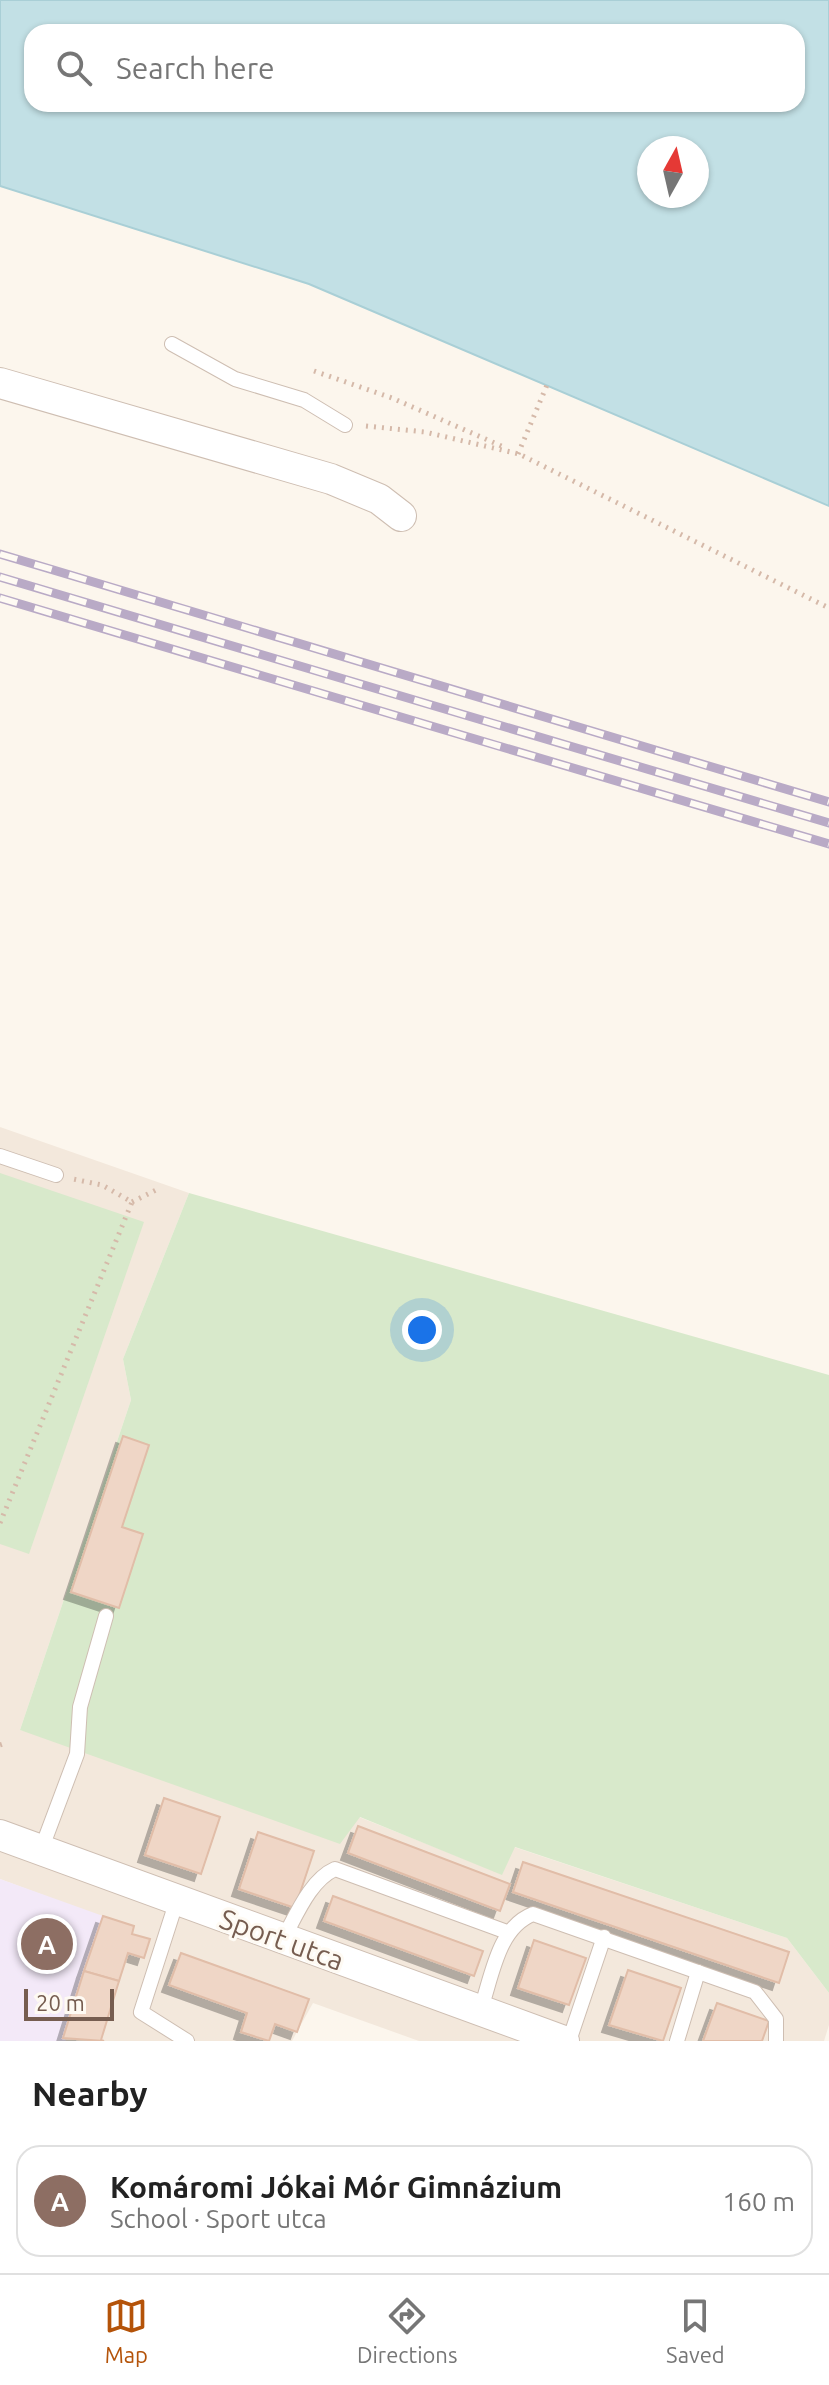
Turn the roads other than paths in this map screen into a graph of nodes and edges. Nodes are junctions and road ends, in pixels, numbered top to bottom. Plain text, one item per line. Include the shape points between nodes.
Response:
1 (172, 344) dead end
2 (0, 383) edge
3 (345, 425) road end
4 (401, 516) dead end
5 (0, 1156) edge
6 (56, 1175) road end
7 (106, 1616) dead end
8 (0, 1835) edge
9 (41, 1850) junction
10 (177, 1900) junction
11 (507, 1932) junction
12 (604, 1937) junction
13 (283, 1939) junction
14 (698, 1972) junction
15 (480, 2011) junction
16 (187, 2041) edge
17 (566, 2041) edge
18 (677, 2041) edge
19 (776, 2041) edge

1 - 3 lane via 235,379 304,400
2 - 4 street via 331,479 379,499
5 - 6 lane
7 - 9 lane via 80,1707 77,1754
8 - 9 street, Sport utca
9 - 10 street, Sport utca
10 - 13 street, Sport utca
10 - 16 lane via 141,2012
11 - 12 lane via 533,1914
11 - 13 lane via 335,1869 323,1874
11 - 15 lane
12 - 14 lane
12 - 17 lane
13 - 15 street, Sport utca
14 - 18 lane
14 - 19 lane via 755,1992 776,2019
15 - 17 street, Sport utca

